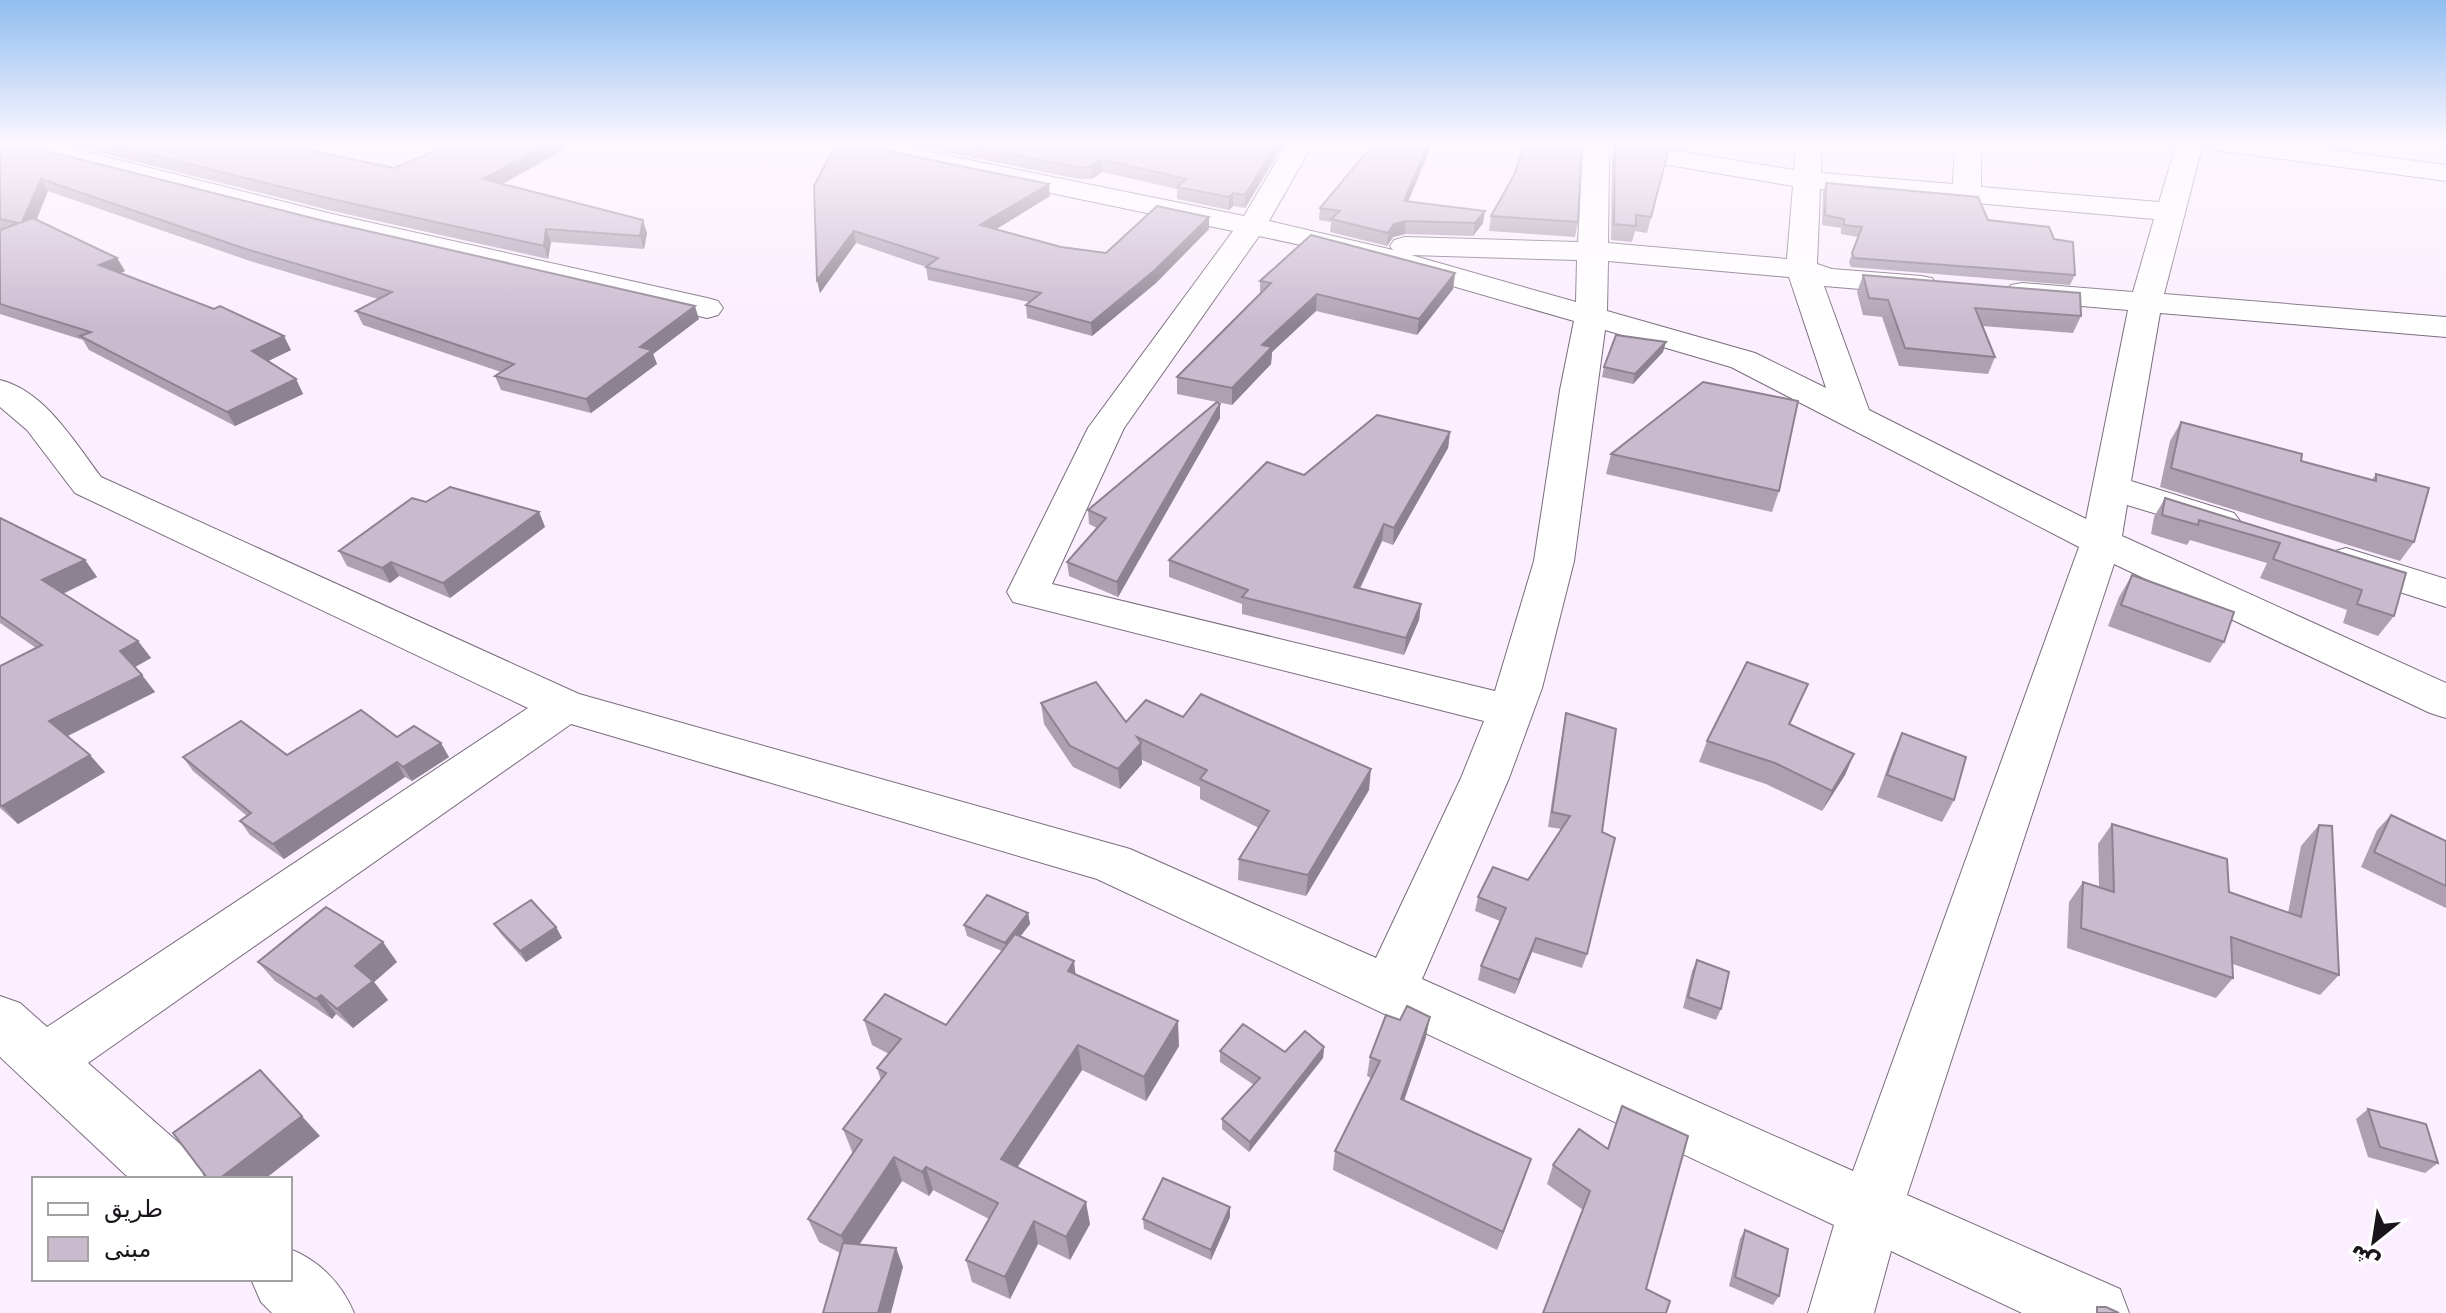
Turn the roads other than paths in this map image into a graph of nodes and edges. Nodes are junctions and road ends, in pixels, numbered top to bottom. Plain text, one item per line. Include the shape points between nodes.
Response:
1 (257, 203) edge
2 (1158, 203) edge
3 (1265, 203) edge
4 (1594, 203) edge
5 (1806, 203) edge
6 (2072, 203) edge
7 (2173, 203) edge
8 (2171, 212) junction
9 (1252, 226) junction
10 (1343, 245) junction
11 (1592, 251) junction
12 (1802, 269) junction
13 (1955, 288) edge
14 (1987, 290) edge
15 (2146, 302) junction
16 (707, 308) dead end
17 (1591, 316) junction
18 (2446, 327) edge
19 (0, 390) edge
20 (1853, 416) junction
21 (2111, 487) junction
22 (2248, 530) edge
23 (2101, 542) junction
24 (2309, 549) edge
25 (2446, 593) edge
26 (2446, 702) edge
27 (564, 706) junction
28 (1510, 711) junction
29 (1389, 990) junction
30 (0, 1021) edge
31 (44, 1061) junction
32 (172, 1177) edge
33 (1870, 1210) junction
34 (286, 1281) edge
35 (321, 1313) edge
36 (1841, 1313) edge
37 (2096, 1313) edge

1 - 16 street
2 - 9 street
3 - 9 street
4 - 11 street
5 - 12 street
6 - 8 street
7 - 8 street
8 - 15 street
9 - 10 street
9 - 28 street via 1106,428 1028,592
10 - 11 street
10 - 17 street
11 - 12 street
11 - 17 street
12 - 13 street via 1828,278
12 - 20 street
14 - 15 street
15 - 18 street
15 - 21 street
17 - 20 street via 1743,360
17 - 28 street via 1554,561
19 - 27 street via 40,422 88,485
20 - 23 street
21 - 22 street
21 - 23 street
23 - 26 street
23 - 33 street
24 - 25 street
27 - 29 street via 1112,863
27 - 31 street
28 - 29 street
29 - 33 street
30 - 31 street
31 - 32 street
33 - 36 street
33 - 37 street
34 - 35 street

